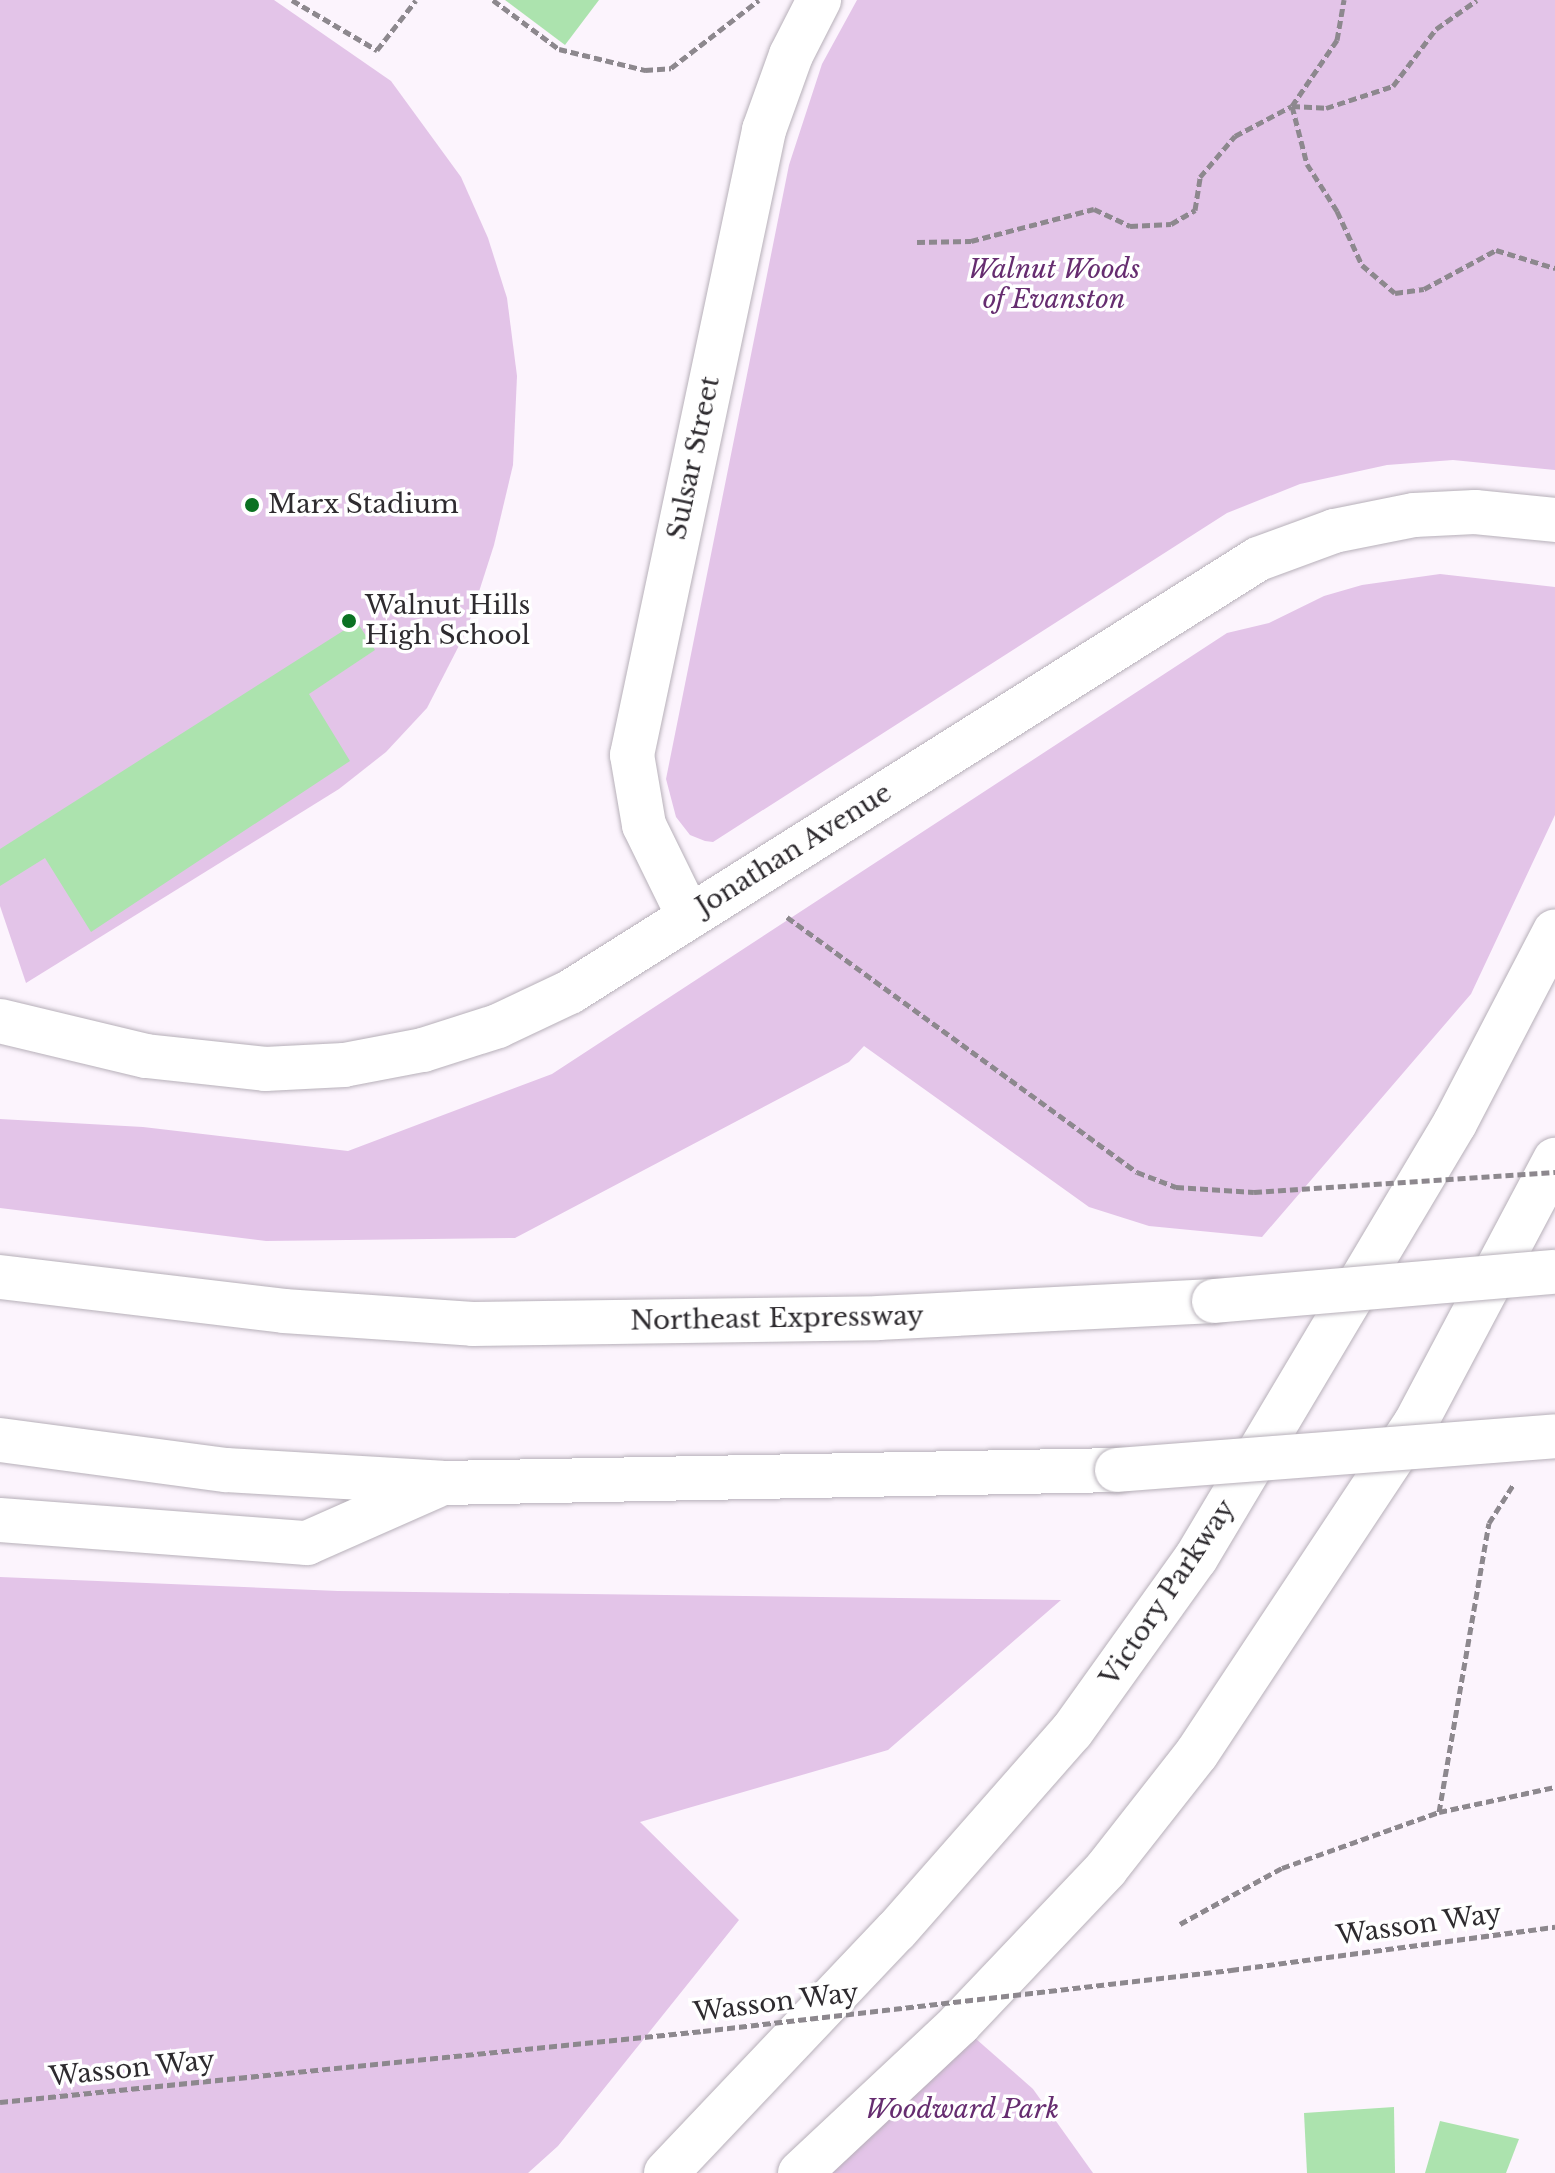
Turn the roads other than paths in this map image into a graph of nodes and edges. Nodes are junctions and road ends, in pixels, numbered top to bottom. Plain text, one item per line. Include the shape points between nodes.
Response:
1 (819, 0) edge
2 (1555, 520) edge
3 (689, 917) junction
4 (1555, 931) edge
5 (0, 1021) edge
6 (1555, 1160) edge
7 (1555, 1272) edge
8 (0, 1277) edge
9 (1555, 1436) edge
10 (0, 1440) edge
11 (442, 1483) junction
12 (0, 1520) edge
13 (666, 2173) edge
14 (800, 2173) edge

1 - 3 main road, Sulsar Street via 791,55 764,130 632,755 644,825
2 - 3 main road, Jonathan Avenue via 1475,512 1414,515 1334,531 1258,559
3 - 5 main road, Jonathan Avenue via 570,992 498,1026 423,1050 344,1065 265,1069 186,1063
4 - 13 main road, Victory Parkway via 1455,1123 1320,1357 1179,1583 1072,1731 896,1931
6 - 14 main road via 1415,1424 1197,1753 1096,1880 959,2024
7 - 8 main road, Northeast Expressway, bridge via 1214,1301 878,1318 473,1324 284,1311
9 - 11 main road, bridge via 1117,1470
10 - 11 main road via 226,1470
11 - 12 main road via 307,1543

